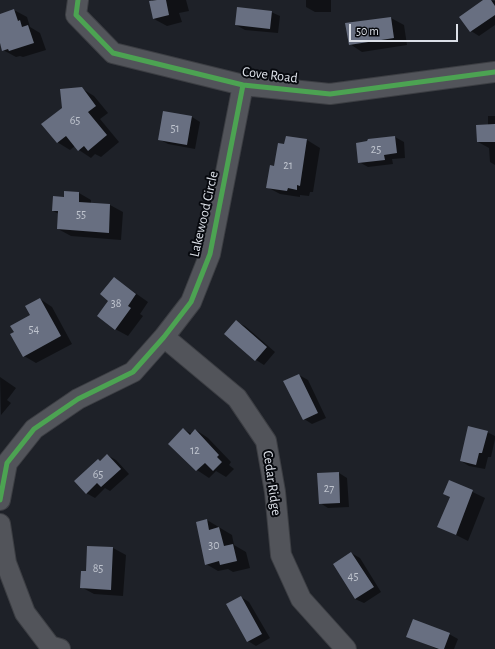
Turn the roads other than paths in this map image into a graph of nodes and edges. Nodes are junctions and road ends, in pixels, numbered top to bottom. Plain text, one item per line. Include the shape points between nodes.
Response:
1 (78, 0) edge
2 (495, 72) edge
3 (243, 85) junction
4 (164, 337) junction
5 (0, 500) edge
6 (0, 524) edge
7 (60, 649) edge
8 (346, 649) edge

1 - 3 street, Cove Road via 76,15 113,53
2 - 3 street, Cove Road via 330,94
3 - 4 street, Lakewood Circle via 210,254 191,302
4 - 5 street, Lakewood Circle via 133,372 78,399 34,429 8,463
4 - 8 street, Cedar Ridge via 237,398 266,441 275,492 281,555 301,599
6 - 7 street via 6,563 25,613 50,646

